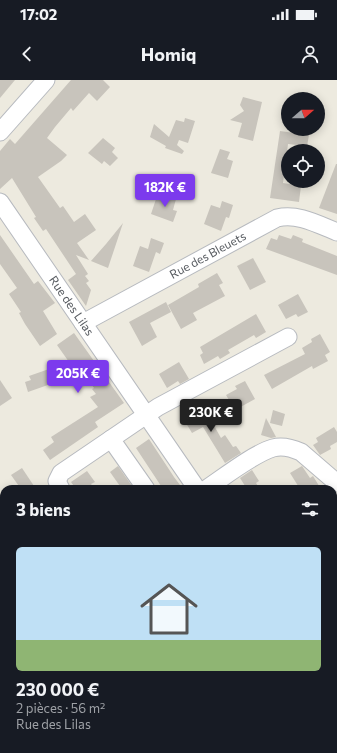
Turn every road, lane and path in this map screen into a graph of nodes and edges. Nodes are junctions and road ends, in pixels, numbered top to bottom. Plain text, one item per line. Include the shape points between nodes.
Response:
1 (46, 80) edge
2 (0, 132) edge
3 (0, 202) edge
4 (337, 232) edge
5 (83, 323) junction
6 (288, 336) dead end
7 (146, 415) junction
8 (111, 438) junction
9 (337, 483) edge
10 (59, 485) edge
11 (143, 485) edge
12 (194, 485) edge
13 (212, 485) edge

1 - 2 street
3 - 5 street, Rue des Lilas
4 - 5 street, Rue des Bleuets via 301,218 277,218
5 - 7 street, Rue des Lilas
6 - 7 street
7 - 8 street
7 - 12 street, Rue des Lilas
8 - 10 street via 61,473 57,481
8 - 11 street
9 - 13 street via 301,452 281,447 256,456

